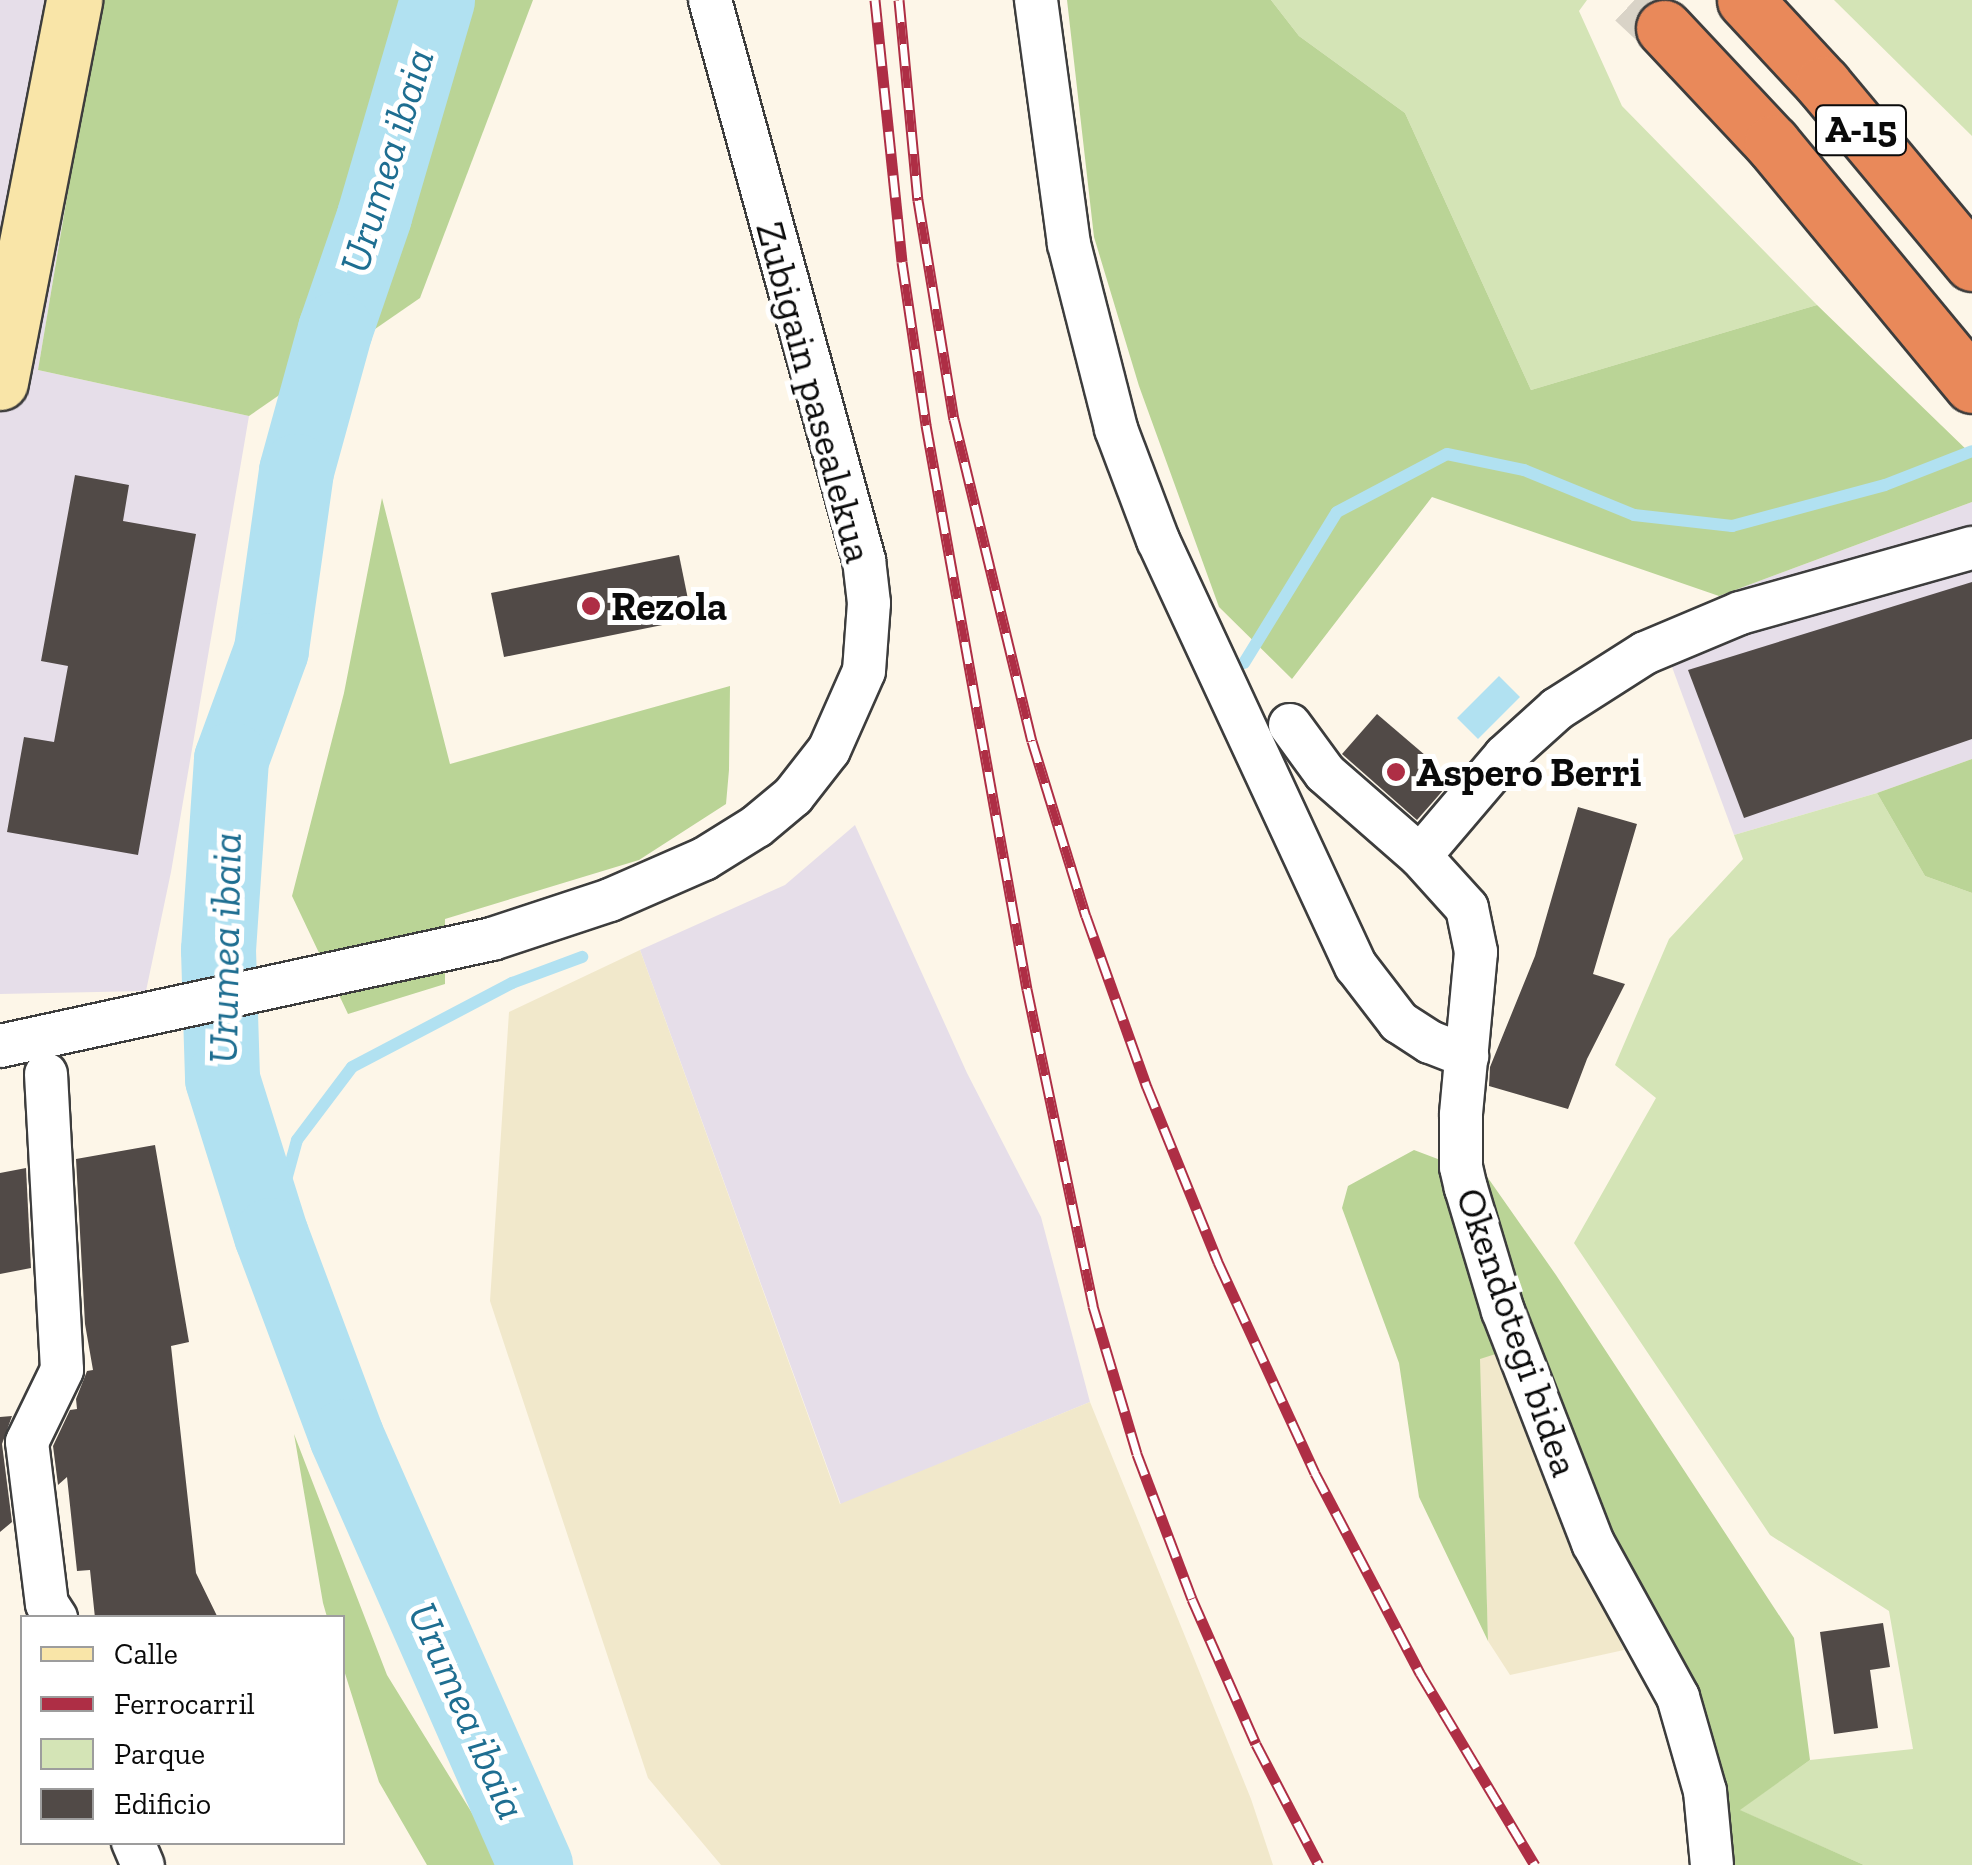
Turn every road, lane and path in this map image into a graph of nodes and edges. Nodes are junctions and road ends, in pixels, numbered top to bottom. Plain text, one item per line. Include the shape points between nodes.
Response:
1 (74, 0) edge
2 (710, 0) edge
3 (1036, 0) edge
4 (1745, 0) edge
5 (1664, 28) tunnel mouth
6 (1972, 263) edge
7 (0, 382) edge
8 (1972, 385) edge
9 (1972, 548) edge
10 (1290, 725) dead end
11 (1420, 856) junction
12 (0, 1046) edge
13 (1467, 1056) junction
14 (46, 1074) dead end
15 (52, 1610) edge
16 (1712, 1865) edge

1 - 7 main road
2 - 12 street, Zubigain pasealekua via 864,560 870,603 868,649 854,701 811,775 757,826 658,880 492,939
3 - 13 street via 1069,244 1116,429 1158,540 1356,966 1398,1022
4 - 6 highway, A-15
5 - 8 highway, A-15 via 1848,232
9 - 11 street via 1740,613 1646,653 1557,709 1504,756
10 - 11 street, Okendotegi bidea via 1326,773
11 - 13 street, Okendotegi bidea via 1454,890 1475,931
13 - 16 street, Okendotegi bidea via 1461,1167 1487,1258 1593,1544 1678,1697 1704,1791
14 - 15 street via 62,1370 28,1442

